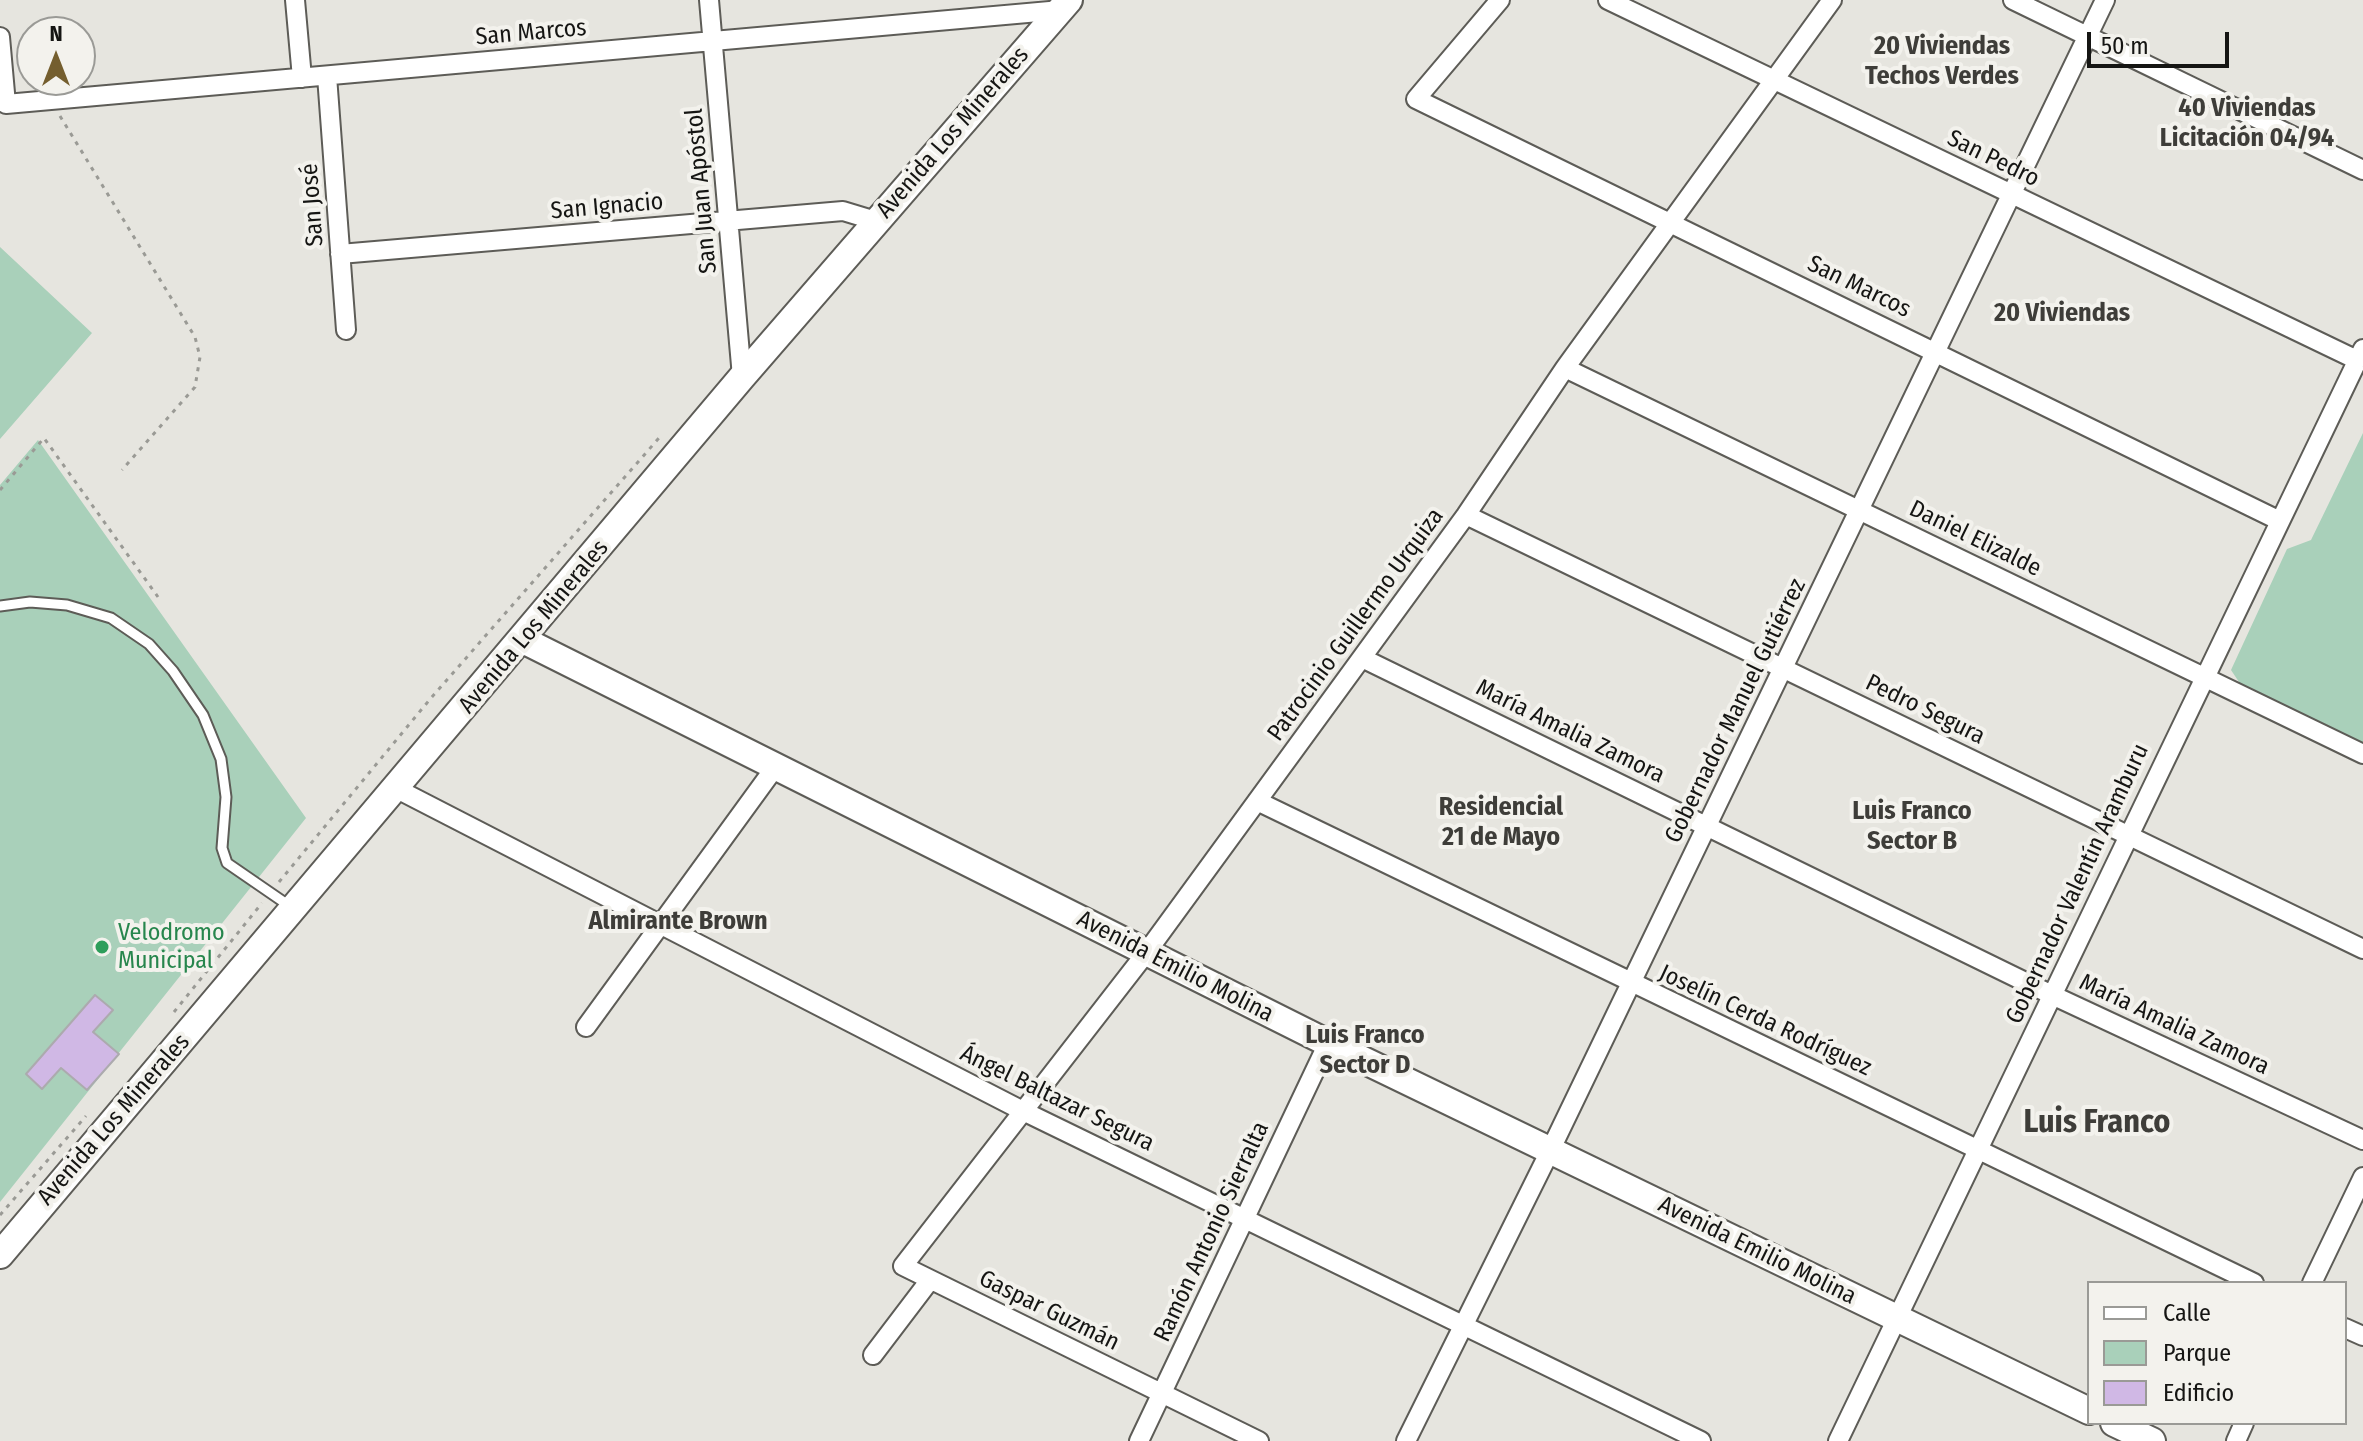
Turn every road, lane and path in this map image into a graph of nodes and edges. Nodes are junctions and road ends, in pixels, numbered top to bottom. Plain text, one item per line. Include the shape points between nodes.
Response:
1 (295, 0) edge
2 (709, 0) edge
3 (1500, 0) edge
4 (1608, 0) edge
5 (1832, 0) edge
6 (2013, 0) edge
7 (2105, 0) edge
8 (1065, 5) edge
9 (0, 37) edge
10 (2087, 37) junction
11 (713, 41) junction
12 (327, 76) junction
13 (302, 78) junction
14 (1777, 80) junction
15 (50, 100) junction
16 (2363, 170) edge
17 (2012, 194) junction
18 (729, 221) junction
19 (876, 221) junction
20 (1674, 223) junction
21 (340, 254) junction
22 (346, 330) dead end
23 (1935, 351) junction
24 (2360, 354) edge
25 (1565, 368) junction
26 (742, 377) junction
27 (659, 437) dead end
28 (122, 470) dead end
29 (0, 490) edge
30 (1860, 510) junction
31 (1466, 515) junction
32 (2280, 521) junction
33 (158, 597) dead end
34 (0, 606) edge
35 (523, 640) junction
36 (1362, 658) junction
37 (1783, 668) junction
38 (2203, 678) junction
39 (2363, 754) edge
40 (776, 766) junction
41 (397, 789) junction
42 (1257, 801) junction
43 (1707, 824) junction
44 (2129, 835) junction
45 (270, 893) junction
46 (294, 909) junction
47 (660, 925) junction
48 (2363, 949) edge
49 (1146, 953) junction
50 (1631, 984) junction
51 (2052, 995) junction
52 (171, 1017) dead end
53 (586, 1027) dead end
54 (1328, 1043) junction
55 (92, 1110) dead end
56 (1021, 1110) junction
57 (2363, 1140) edge
58 (1979, 1148) junction
59 (1550, 1151) junction
60 (2363, 1177) edge
61 (0, 1215) edge
62 (1245, 1219) junction
63 (0, 1255) edge
64 (903, 1266) joint
65 (930, 1280) junction
66 (2250, 1281) edge
67 (2313, 1281) edge
68 (1897, 1320) junction
69 (1463, 1326) junction
70 (873, 1355) dead end
71 (1162, 1393) junction
72 (2087, 1410) edge
73 (2118, 1425) edge
74 (1139, 1441) edge
75 (1259, 1441) edge
76 (1406, 1441) edge
77 (1701, 1441) edge
78 (1838, 1441) edge
79 (2152, 1441) edge

1 - 13 street
2 - 11 street, San Juan Apóstol
3 - 20 street, San Marcos via 1416,99
4 - 14 street, San Pedro
5 - 14 street, Patrocinio Guillermo Urquiza
6 - 10 street
7 - 10 street, Gobernador Manuel Gutiérrez
8 - 11 street, San Marcos
8 - 19 street, Avenida Los Minerales
9 - 15 street, San Marcos via 6,104
10 - 16 street
10 - 17 street, Gobernador Manuel Gutiérrez
11 - 12 street, San Marcos
11 - 18 street, San Juan Apóstol
12 - 13 street, San Marcos
12 - 21 street, San José
13 - 15 street, San Marcos
14 - 17 street, San Pedro
14 - 20 street, Patrocinio Guillermo Urquiza
15 - 28 path via 195,337 200,357 195,387
17 - 23 street, Gobernador Manuel Gutiérrez
17 - 24 street, San Pedro
18 - 19 street, San Ignacio via 843,211
18 - 21 street, San Ignacio
18 - 26 street, San Juan Apóstol
19 - 26 street, Avenida Los Minerales
20 - 23 street, San Marcos
20 - 25 street, Patrocinio Guillermo Urquiza
21 - 22 street, San José
23 - 30 street, Gobernador Manuel Gutiérrez
23 - 32 street, San Marcos
24 - 32 street, Gobernador Valentín Aramburu
25 - 30 street, Daniel Elizalde
25 - 31 street, Patrocinio Guillermo Urquiza
26 - 35 street, Avenida Los Minerales
27 - 45 path via 431,698
29 - 33 path via 44,438
30 - 37 street, Gobernador Manuel Gutiérrez
30 - 38 street, Daniel Elizalde
31 - 36 street, Patrocinio Guillermo Urquiza
31 - 37 street, Pedro Segura
32 - 38 street, Gobernador Valentín Aramburu
34 - 45 lane via 67,605 111,618 149,644 203,715 221,759 226,797 222,848 227,863
35 - 40 street, Avenida Emilio Molina
35 - 41 street, Avenida Los Minerales
36 - 42 street, Patrocinio Guillermo Urquiza
36 - 43 street, María Amalia Zamora
37 - 43 street, Gobernador Manuel Gutiérrez
37 - 44 street, Pedro Segura
38 - 39 street, Daniel Elizalde
38 - 44 street, Gobernador Valentín Aramburu
40 - 47 street
40 - 49 street, Avenida Emilio Molina
41 - 46 street, Avenida Los Minerales
41 - 47 street, Ángel Baltazar Segura
42 - 49 street, Patrocinio Guillermo Urquiza
42 - 50 street, Joselín Cerda Rodríguez
43 - 50 street, Gobernador Manuel Gutiérrez
43 - 51 street, María Amalia Zamora
44 - 48 street, Pedro Segura
44 - 51 street, Gobernador Valentín Aramburu
45 - 46 lane
45 - 52 path
46 - 63 street, Avenida Los Minerales
47 - 53 street
47 - 56 street, Ángel Baltazar Segura
49 - 54 street, Avenida Emilio Molina
49 - 56 street, Patrocinio Guillermo Urquiza
50 - 58 street, Joselín Cerda Rodríguez
50 - 59 street, Gobernador Manuel Gutiérrez
51 - 57 street, María Amalia Zamora
51 - 58 street, Gobernador Valentín Aramburu
54 - 59 street, Avenida Emilio Molina
54 - 62 street, Ramón Antonio Sierralta
55 - 61 path
56 - 62 street, Ángel Baltazar Segura
56 - 64 street, Patrocinio Guillermo Urquiza
58 - 66 street, Joselín Cerda Rodríguez
58 - 68 street, Gobernador Valentín Aramburu
59 - 68 street, Avenida Emilio Molina
59 - 69 street, Gobernador Manuel Gutiérrez
60 - 67 street
62 - 69 street, Ángel Baltazar Segura
62 - 71 street, Ramón Antonio Sierralta
64 - 65 street, Gaspar Guzmán
65 - 70 street
65 - 71 street, Gaspar Guzmán
68 - 72 street, Avenida Emilio Molina
68 - 78 street, Gobernador Valentín Aramburu
69 - 76 street, Gobernador Manuel Gutiérrez
69 - 77 street, Ángel Baltazar Segura
71 - 74 street, Ramón Antonio Sierralta
71 - 75 street, Gaspar Guzmán
73 - 79 street

